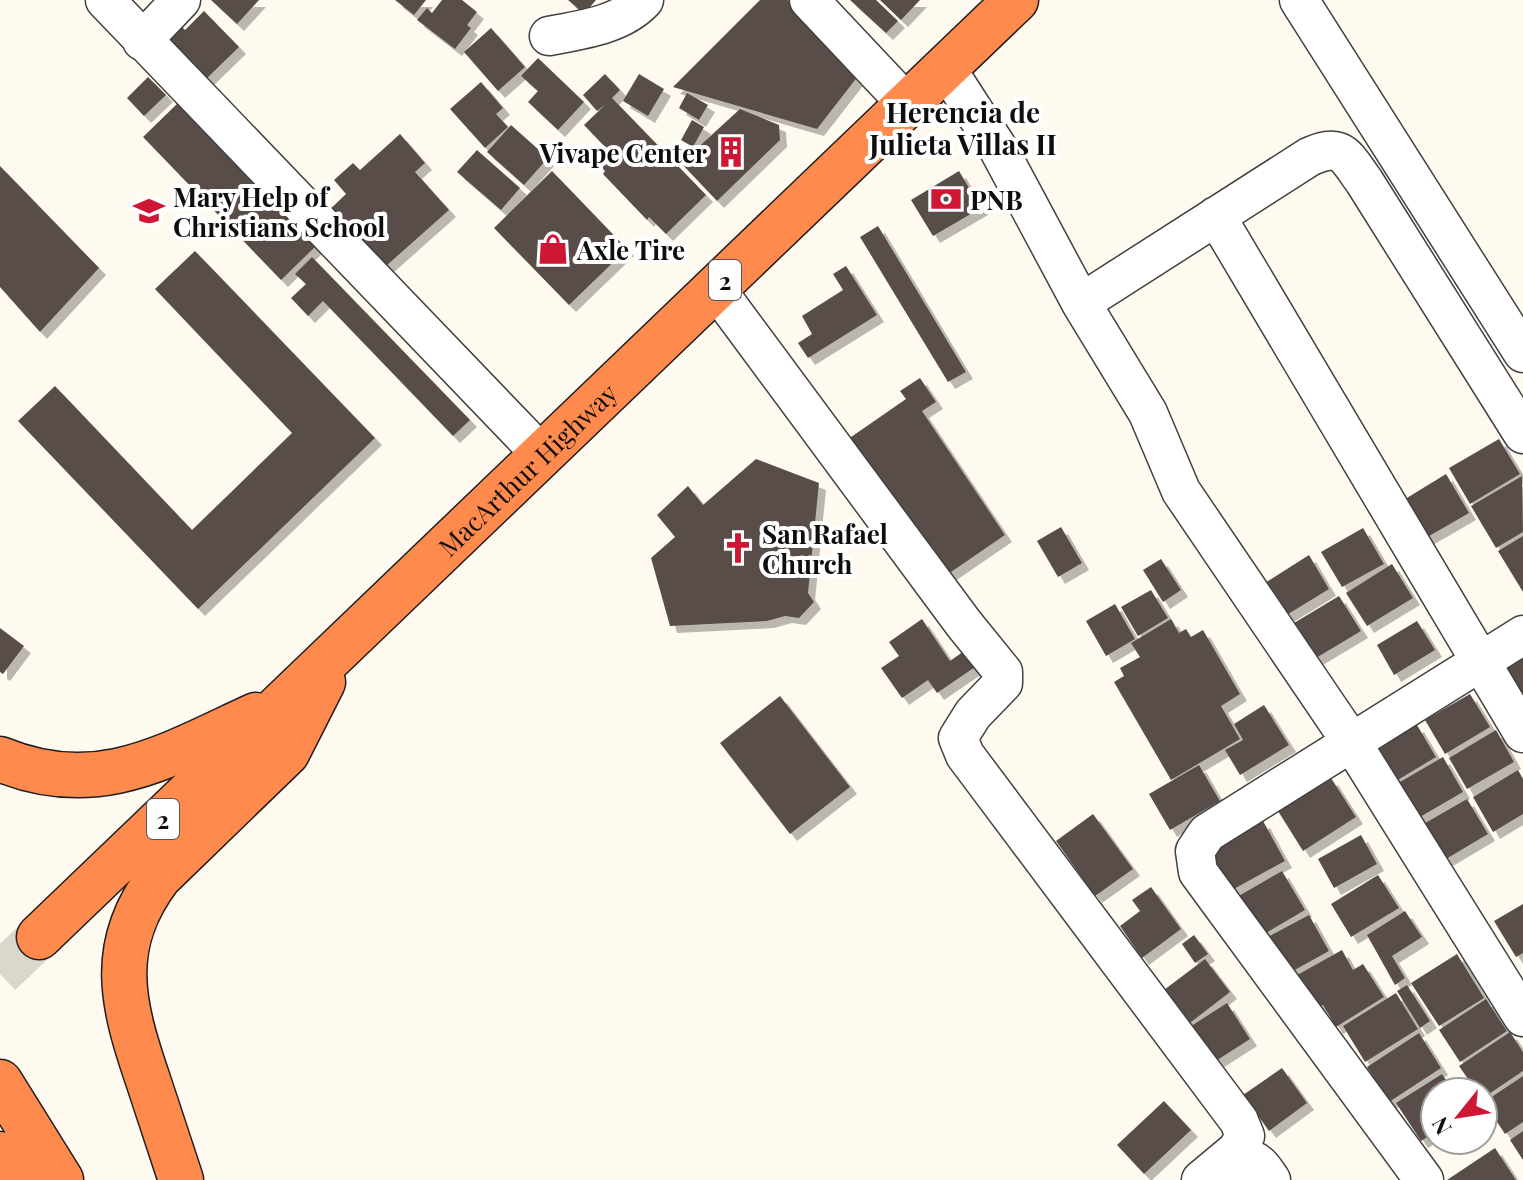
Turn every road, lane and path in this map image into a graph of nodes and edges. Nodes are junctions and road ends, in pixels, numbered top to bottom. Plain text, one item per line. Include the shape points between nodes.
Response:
1 (105, 0) edge
2 (181, 0) edge
3 (644, 0) edge
4 (809, 0) edge
5 (1016, 0) edge
6 (1299, 0) edge
7 (549, 36) dead end
8 (142, 41) junction
9 (946, 68) junction
10 (908, 105) junction
11 (1216, 216) junction
12 (716, 289) junction
13 (1081, 303) junction
14 (1523, 353) edge
15 (1523, 434) edge
16 (542, 455) junction
17 (1523, 635) edge
18 (339, 650) junction
19 (1478, 662) junction
20 (287, 701) junction
21 (1523, 733) edge
22 (1352, 743) junction
23 (0, 759) edge
24 (39, 937) tunnel mouth
25 (1523, 1017) edge
26 (0, 1082) edge
27 (0, 1154) edge
28 (17, 1180) edge
29 (61, 1180) edge
30 (181, 1180) edge
31 (1201, 1180) edge
32 (1226, 1180) edge
33 (1271, 1180) edge
34 (1424, 1180) edge

1 - 8 street
2 - 8 street
3 - 7 street via 600,26
4 - 10 street
5 - 9 highway, MacArthur Highway / 2
6 - 14 street
8 - 16 street
9 - 10 highway, MacArthur Highway / 2
9 - 13 street via 1010,169
10 - 12 highway, MacArthur Highway / 2
11 - 13 street
11 - 15 street via 1309,157 1338,150 1364,181
11 - 19 street
12 - 16 highway, MacArthur Highway / 2
12 - 31 street via 1003,672 1003,683 958,738 965,755 1239,1121 1245,1136 1237,1150
13 - 22 street via 1148,413 1181,491
16 - 18 highway, MacArthur Highway / 2
17 - 19 street
18 - 20 highway, MacArthur Highway / 2
18 - 30 highway via 287,753 159,877 127,937 126,1009
19 - 21 street
19 - 22 street
20 - 23 highway via 129,769 58,776
20 - 24 highway, MacArthur Highway / 2
22 - 25 street
22 - 34 street via 1207,833 1195,851 1195,862
26 - 29 highway
27 - 28 highway
32 - 33 street via 1247,1159

